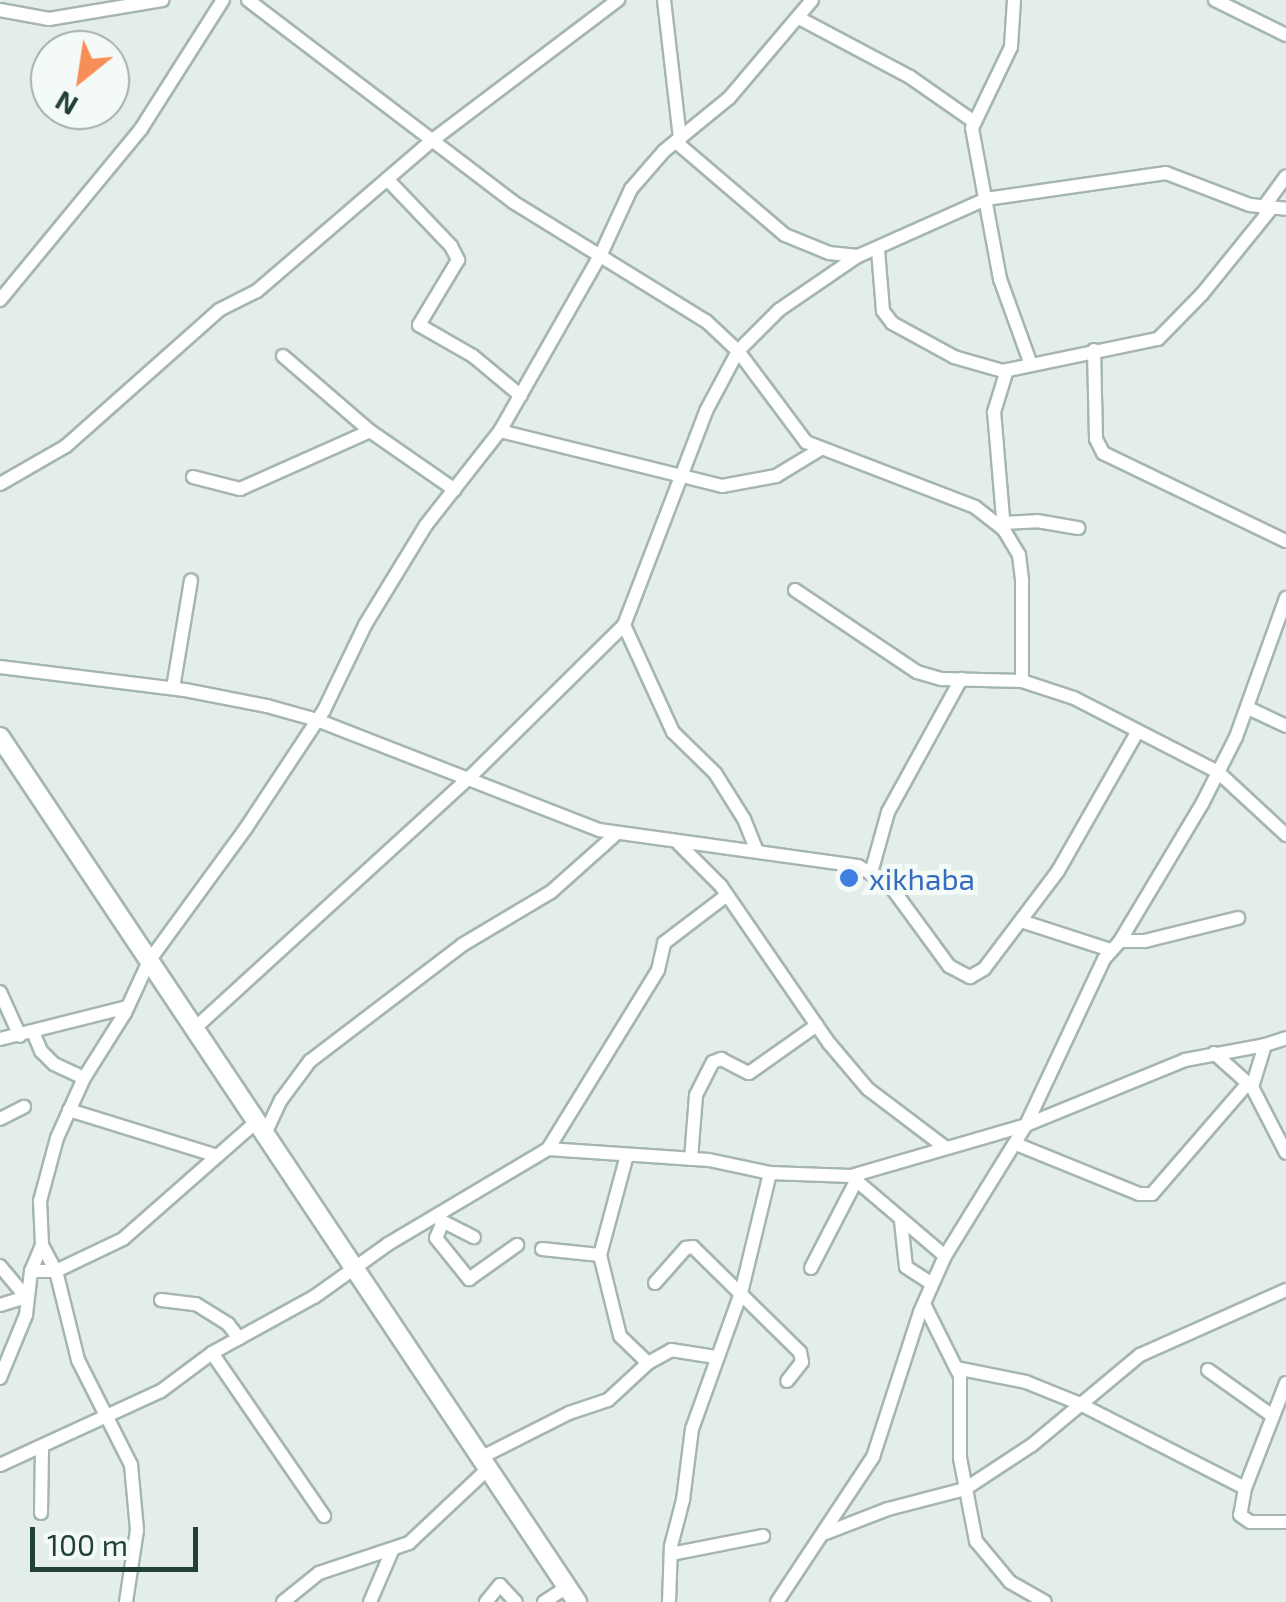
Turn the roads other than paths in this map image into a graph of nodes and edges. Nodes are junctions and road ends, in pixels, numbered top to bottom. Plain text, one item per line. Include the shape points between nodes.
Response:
1 (162, 0) edge
2 (223, 0) edge
3 (248, 0) edge
4 (618, 0) edge
5 (664, 0) edge
6 (812, 0) edge
7 (1014, 0) edge
8 (1215, 0) edge
9 (0, 10) edge
10 (799, 18) junction
11 (1286, 36) edge
12 (972, 121) junction
13 (678, 140) junction
14 (430, 142) junction
15 (1286, 176) edge
16 (387, 180) junction
17 (986, 199) junction
18 (1266, 209) junction
19 (1286, 209) edge
20 (878, 250) junction
21 (601, 254) junction
22 (858, 256) junction
23 (0, 300) edge
24 (1094, 350) junction
25 (738, 351) junction
26 (282, 356) dead end
27 (1030, 362) junction
28 (1007, 370) junction
29 (521, 396) junction
30 (370, 431) junction
31 (500, 431) junction
32 (819, 450) junction
33 (193, 478) dead end
34 (677, 478) junction
35 (0, 484) edge
36 (455, 490) junction
37 (1003, 527) junction
38 (1078, 528) dead end
39 (1286, 541) edge
40 (191, 580) dead end
41 (795, 590) dead end
42 (1286, 598) edge
43 (624, 624) junction
44 (0, 666) edge
45 (961, 679) junction
46 (1022, 681) junction
47 (173, 688) junction
48 (1248, 708) junction
49 (316, 720) junction
50 (1286, 726) edge
51 (1138, 731) junction
52 (0, 737) edge
53 (1218, 772) junction
54 (470, 778) junction
55 (616, 834) junction
56 (1286, 835) edge
57 (679, 844) junction
58 (705, 845) junction
59 (757, 852) junction
60 (702, 864) junction
61 (871, 873) junction
62 (727, 895) junction
63 (1238, 918) dead end
64 (1021, 921) junction
65 (1115, 945) junction
66 (149, 960) junction
67 (0, 992) edge
68 (127, 1008) junction
69 (817, 1025) junction
70 (194, 1028) junction
71 (26, 1034) junction
72 (1286, 1038) edge
73 (0, 1039) edge
74 (1265, 1045) junction
75 (1214, 1053) junction
76 (84, 1078) junction
77 (1250, 1084) junction
78 (281, 1100) junction
79 (24, 1107) dead end
80 (70, 1110) junction
81 (0, 1119) edge
82 (255, 1123) junction
83 (1026, 1125) junction
84 (1016, 1144) junction
85 (946, 1148) junction
86 (548, 1149) junction
87 (1286, 1153) edge
88 (214, 1155) junction
89 (627, 1155) junction
90 (691, 1159) junction
91 (770, 1173) junction
92 (854, 1180) junction
93 (440, 1219) junction
94 (901, 1221) junction
95 (474, 1237) dead end
96 (42, 1244) junction
97 (517, 1245) dead end
98 (542, 1250) dead end
99 (600, 1255) junction
100 (945, 1256) junction
101 (0, 1266) edge
102 (358, 1268) junction
103 (812, 1268) dead end
104 (31, 1271) junction
105 (56, 1271) junction
106 (655, 1283) dead end
107 (932, 1284) junction
108 (1286, 1290) edge
109 (740, 1293) junction
110 (26, 1298) junction
111 (160, 1300) dead end
112 (924, 1304) junction
113 (0, 1305) edge
114 (238, 1338) junction
115 (212, 1353) junction
116 (714, 1357) junction
117 (648, 1362) junction
118 (956, 1368) junction
119 (1208, 1370) dead end
120 (0, 1378) edge
121 (787, 1381) dead end
122 (1286, 1382) edge
123 (1078, 1402) junction
124 (1271, 1415) junction
125 (108, 1418) junction
126 (42, 1448) junction
127 (486, 1463) junction
128 (0, 1465) edge
129 (1245, 1488) junction
130 (966, 1490) junction
131 (41, 1513) dead end
132 (324, 1516) dead end
133 (1286, 1522) edge
134 (825, 1533) junction
135 (763, 1536) dead end
136 (392, 1551) junction
137 (671, 1554) junction
138 (1020, 1586) junction
139 (572, 1594) edge
140 (126, 1602) edge
141 (283, 1602) edge
142 (370, 1602) edge
143 (486, 1602) edge
144 (516, 1602) edge
145 (544, 1602) edge
146 (669, 1602) edge
147 (777, 1602) edge
148 (1014, 1602) edge
149 (1045, 1602) edge

1 - 9 street via 49,19
2 - 23 street via 141,129
3 - 14 street
4 - 14 street
5 - 13 street
6 - 10 street
7 - 12 street via 1011,47
8 - 11 street
10 - 12 street via 910,77
10 - 13 street via 729,98
12 - 17 street
13 - 21 street via 630,190
13 - 22 street via 785,235
14 - 16 street
14 - 21 street via 512,202
15 - 18 street
16 - 29 street via 458,260 418,325 473,356
16 - 35 street via 258,291 219,310 161,357 92,425
17 - 18 street via 1166,173
17 - 20 street
17 - 27 street via 1000,279
18 - 19 street
18 - 24 street via 1166,334
20 - 22 street
20 - 28 street via 883,311 892,323 954,357
21 - 25 street via 706,321
21 - 29 street
22 - 25 street via 779,310
24 - 27 street
24 - 39 street via 1102,454
25 - 32 street via 794,428
25 - 34 street
26 - 30 street
27 - 28 street
28 - 37 street via 994,412
29 - 31 street
30 - 33 street via 240,489
30 - 36 street
31 - 34 street
31 - 36 street
32 - 34 street via 761,481 722,486
32 - 37 street via 957,500
34 - 43 street
36 - 49 street via 392,578
37 - 38 street via 1036,521
37 - 46 street via 1019,555
40 - 47 street
41 - 45 street via 904,664
42 - 48 street
43 - 54 street
43 - 59 street via 673,732 715,772
44 - 47 street
45 - 46 street
45 - 61 street via 888,812
46 - 51 street
47 - 49 street
48 - 50 street
48 - 53 street
49 - 54 street
49 - 66 street
51 - 53 street
51 - 64 street via 1058,871
52 - 66 street
53 - 56 street
53 - 65 street
54 - 55 street
54 - 70 street
55 - 57 street
55 - 78 street via 551,892 462,945 355,1024 310,1061
57 - 58 street
57 - 60 street
58 - 59 street
58 - 60 street
59 - 61 street via 850,864
60 - 62 street
61 - 64 street via 890,884 963,976 984,969
62 - 69 street
62 - 86 street via 664,943 658,970
63 - 65 street
64 - 65 street
65 - 83 street
66 - 68 street
66 - 70 street
67 - 71 street
68 - 71 street
68 - 76 street
69 - 85 street via 868,1089
69 - 90 street via 750,1073 714,1062 696,1095
70 - 82 street
71 - 73 street
71 - 76 street via 54,1064
72 - 74 street
74 - 75 street
74 - 77 street
75 - 77 street
75 - 83 street
76 - 80 street
77 - 84 street via 1152,1194
77 - 87 street
78 - 82 street
78 - 82 street
79 - 81 street
80 - 88 street
80 - 96 street via 40,1201
82 - 88 street
82 - 102 street
83 - 84 street
83 - 85 street
84 - 100 street
85 - 92 street
86 - 89 street
86 - 93 street
88 - 105 street via 136,1230
89 - 90 street
89 - 99 street
90 - 91 street
91 - 92 street
91 - 109 street
92 - 94 street
92 - 103 street
93 - 95 street
93 - 97 street via 436,1238 469,1279
93 - 102 street
94 - 100 street
94 - 107 street via 906,1267
96 - 104 street
96 - 105 street
98 - 99 street
99 - 117 street via 620,1336
100 - 107 street
101 - 110 street
102 - 114 street
102 - 127 street
104 - 105 street
104 - 110 street
105 - 125 street via 78,1360
106 - 109 street via 689,1246
107 - 112 street
108 - 123 street via 1162,1343
109 - 116 street
109 - 121 street via 803,1358
110 - 113 street
110 - 120 street via 22,1331
111 - 114 street via 196,1304
112 - 118 street
112 - 134 street via 872,1457
114 - 115 street
115 - 125 street via 161,1391
115 - 132 street
116 - 117 street via 671,1350
116 - 137 street via 686,1457
117 - 127 street via 608,1400 568,1413
118 - 123 street via 1026,1382
118 - 130 street
119 - 124 street
122 - 124 street
123 - 129 street
123 - 130 street via 1032,1445
124 - 129 street
125 - 126 street
125 - 140 street via 128,1452 136,1497
126 - 128 street
126 - 131 street
127 - 136 street via 418,1536
127 - 139 street
129 - 133 street via 1243,1519
130 - 134 street
130 - 138 street via 982,1554
134 - 147 street
135 - 137 street
136 - 141 street via 319,1572
136 - 142 street
137 - 146 street
138 - 148 street
138 - 149 street
139 - 145 street
143 - 144 street via 500,1586

